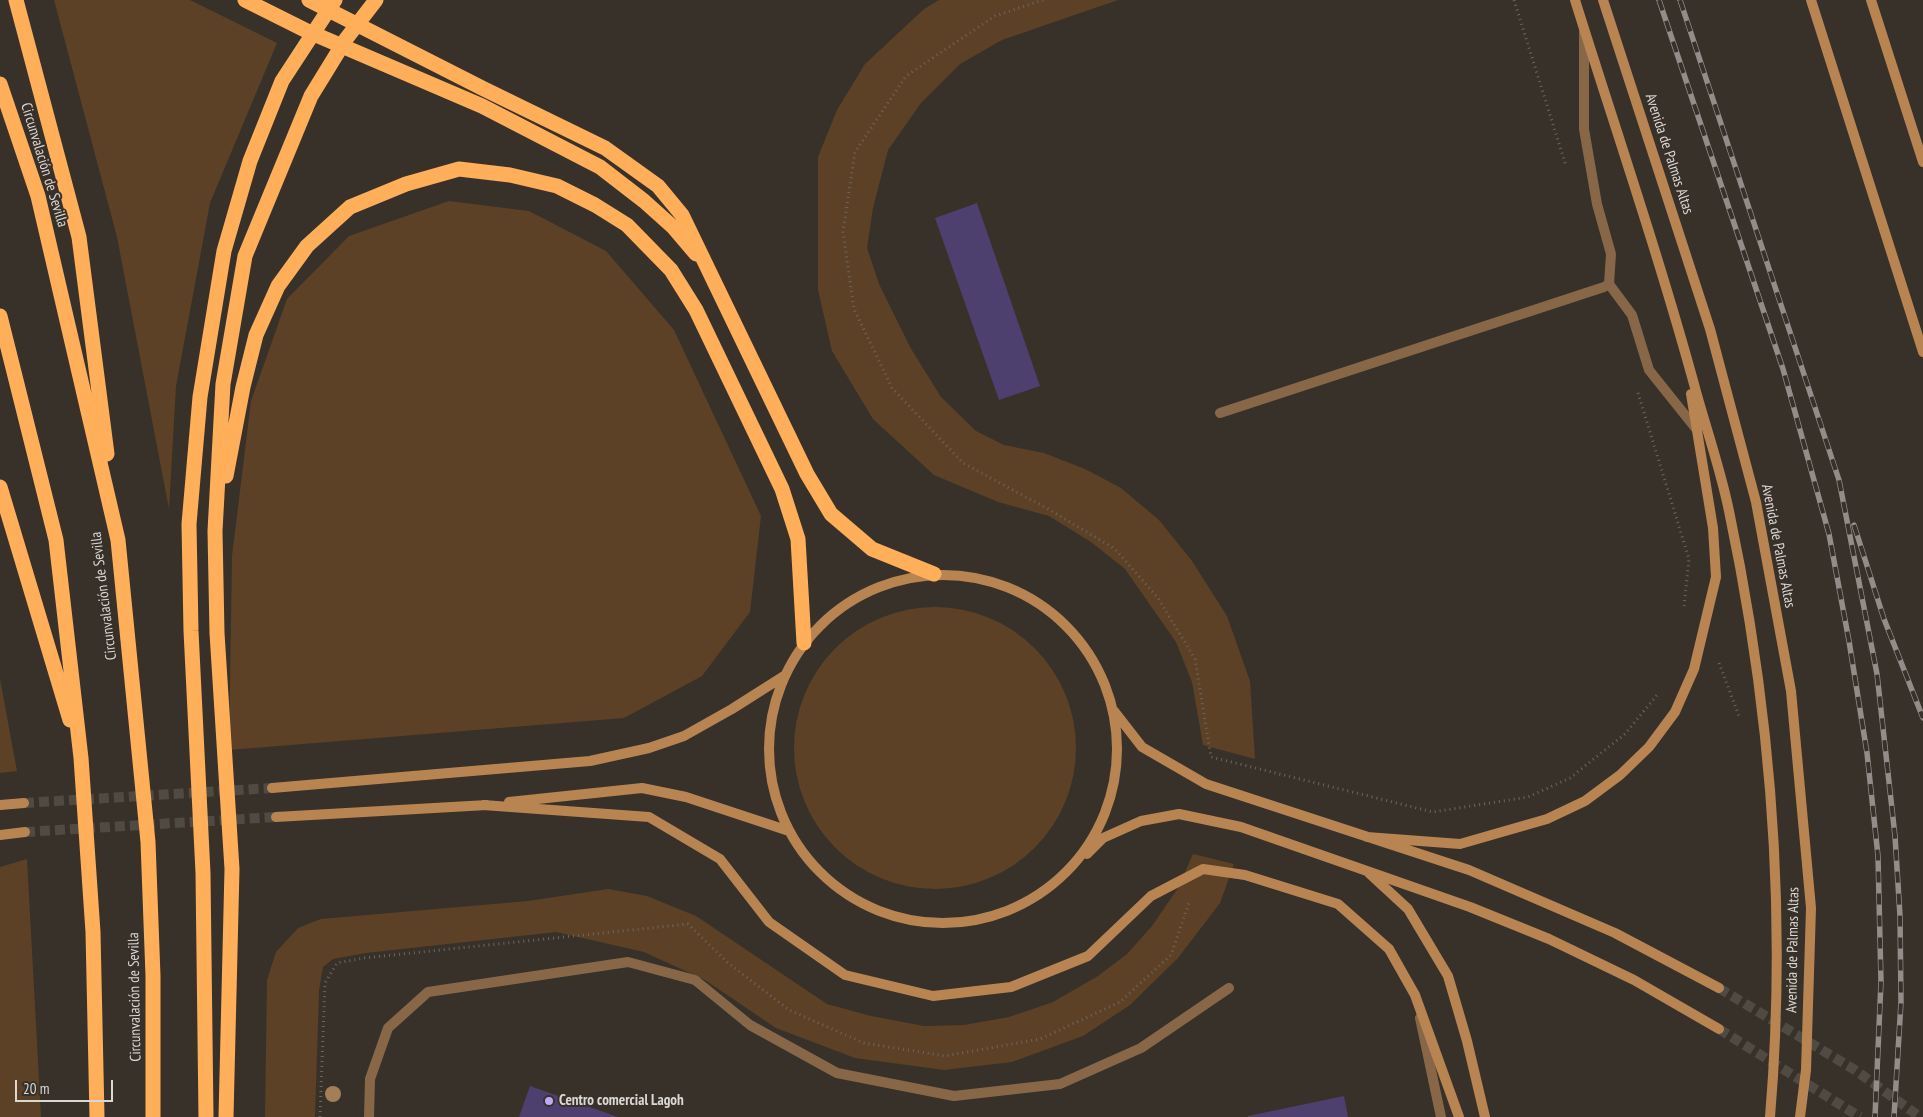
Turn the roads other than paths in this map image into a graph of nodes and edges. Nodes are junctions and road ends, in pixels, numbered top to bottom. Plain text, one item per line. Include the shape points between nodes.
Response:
1 (16, 0) edge
2 (245, 0) edge
3 (308, 0) edge
4 (335, 0) edge
5 (376, 0) edge
6 (1575, 0) edge
7 (1603, 0) edge
8 (1811, 0) edge
9 (1871, 0) edge
10 (1584, 28) junction
11 (0, 84) edge
12 (1923, 162) edge
13 (711, 273) junction
14 (1609, 284) junction
15 (0, 316) edge
16 (1684, 346) junction
17 (1923, 352) edge
18 (1220, 413) dead end
19 (1697, 430) junction
20 (0, 487) edge
21 (215, 531) junction
22 (118, 540) junction
23 (934, 574) junction
24 (804, 643) junction
25 (784, 676) junction
26 (1114, 710) junction
27 (81, 758) junction
28 (272, 788) tunnel mouth
29 (24, 803) tunnel mouth
30 (0, 805) edge
31 (483, 805) junction
32 (276, 817) tunnel mouth
33 (789, 831) junction
34 (26, 832) tunnel mouth
35 (0, 835) edge
36 (1367, 837) junction
37 (1074, 866) junction
38 (1364, 869) junction
39 (1229, 988) dead end
40 (1719, 988) tunnel mouth
41 (1415, 995) junction
42 (1719, 1029) tunnel mouth
43 (97, 1117) edge
44 (153, 1117) edge
45 (206, 1117) edge
46 (226, 1117) edge
47 (369, 1117) edge
48 (1441, 1117) edge
49 (1459, 1117) edge
50 (1485, 1117) edge
51 (1770, 1117) edge
52 (1800, 1117) edge

1 - 22 highway via 79,237
2 - 13 highway via 307,31 482,106 600,167 673,227
3 - 13 highway via 605,148 664,193 682,215
4 - 45 highway via 282,81 250,161 224,251 200,397 189,524 203,873
5 - 21 highway via 346,39 311,96 245,256 222,384
6 - 10 main road, Avenida de Palmas Altas
7 - 52 main road, Avenida de Palmas Altas via 1712,339 1756,502 1791,691 1811,908 1806,1070
8 - 17 main road
9 - 12 main road
10 - 14 lane via 1584,129 1597,204 1611,254
10 - 16 main road, Avenida de Palmas Altas
11 - 22 highway, Circunvalación de Sevilla via 38,196
13 - 23 highway via 807,474 830,514 872,549
14 - 18 lane
14 - 19 lane via 1632,315 1649,370
15 - 27 highway via 56,540
16 - 19 main road
16 - 51 main road, Avenida de Palmas Altas via 1729,510 1762,696 1778,904 1775,1060
19 - 36 main road via 1713,528 1716,577 1694,669 1675,712 1649,747 1586,801 1547,819 1460,844
20 - 27 highway
21 - 24 highway via 256,335 278,286 307,246 350,207 406,184 459,170 510,175 557,186 595,205 627,224 671,270 696,310 782,490 798,539
21 - 46 highway via 232,869
22 - 44 highway, Circunvalación de Sevilla via 148,842 153,976
23 - 24 main road via 885,584 840,608
23 - 26 main road via 982,579 1010,589 1028,596 1067,625 1096,664
24 - 25 main road
25 - 28 main road via 684,736 632,752 590,761
25 - 33 main road via 770,727 771,781
26 - 36 main road via 1142,747 1206,784
26 - 37 main road via 1118,766 1104,820
27 - 43 highway via 93,932
29 - 30 main road
31 - 32 main road
31 - 33 main road via 642,788 686,797
31 - 41 main road via 649,817 720,859 769,922 845,975 933,996 1012,987 1088,956 1151,896 1204,870 1245,875 1338,904 1389,949
33 - 37 main road via 823,876 869,908 922,923 978,921 1030,902
34 - 35 main road
36 - 40 main road via 1469,870 1615,933
37 - 38 main road via 1103,838 1141,821 1180,814 1241,827
38 - 42 main road via 1549,939 1634,980
38 - 50 main road via 1408,909 1448,976
39 - 47 lane via 1142,1048 1060,1084 954,1096 837,1073 750,1025 695,980 628,962 428,992 388,1028 370,1079
41 - 48 lane
41 - 49 main road

